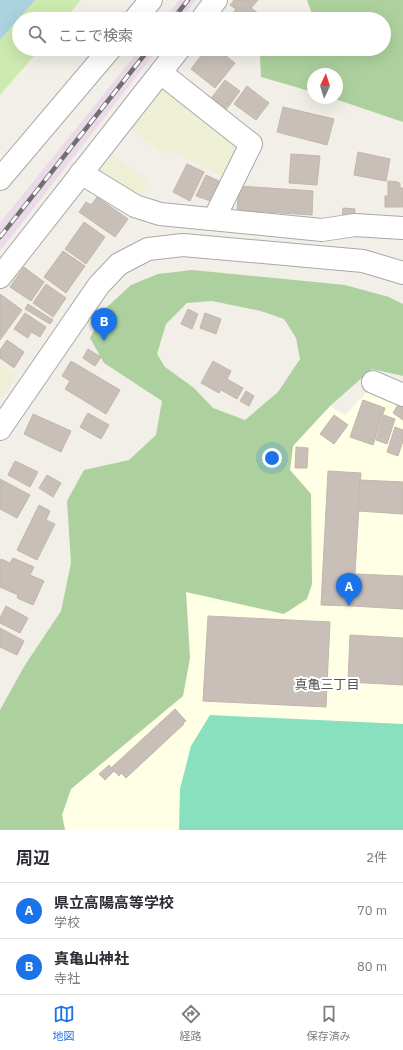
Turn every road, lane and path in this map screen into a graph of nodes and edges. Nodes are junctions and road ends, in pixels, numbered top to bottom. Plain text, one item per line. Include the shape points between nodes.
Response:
1 (151, 0) edge
2 (216, 0) edge
3 (141, 12) edge
4 (207, 12) edge
5 (104, 56) edge
6 (174, 56) edge
7 (161, 73) junction
8 (82, 173) junction
9 (0, 178) edge
10 (214, 219) junction
11 (403, 228) edge
12 (403, 273) edge
13 (0, 277) edge
14 (373, 382) dead end
15 (403, 395) edge
16 (0, 429) edge

1 - 3 street
2 - 4 street
5 - 9 street
6 - 7 street
7 - 8 street
7 - 10 street via 251,144
8 - 10 street via 135,206 160,214
8 - 13 street
10 - 11 street via 322,230 355,225
12 - 16 street via 363,261 183,246 148,249 118,264 99,285
14 - 15 street

